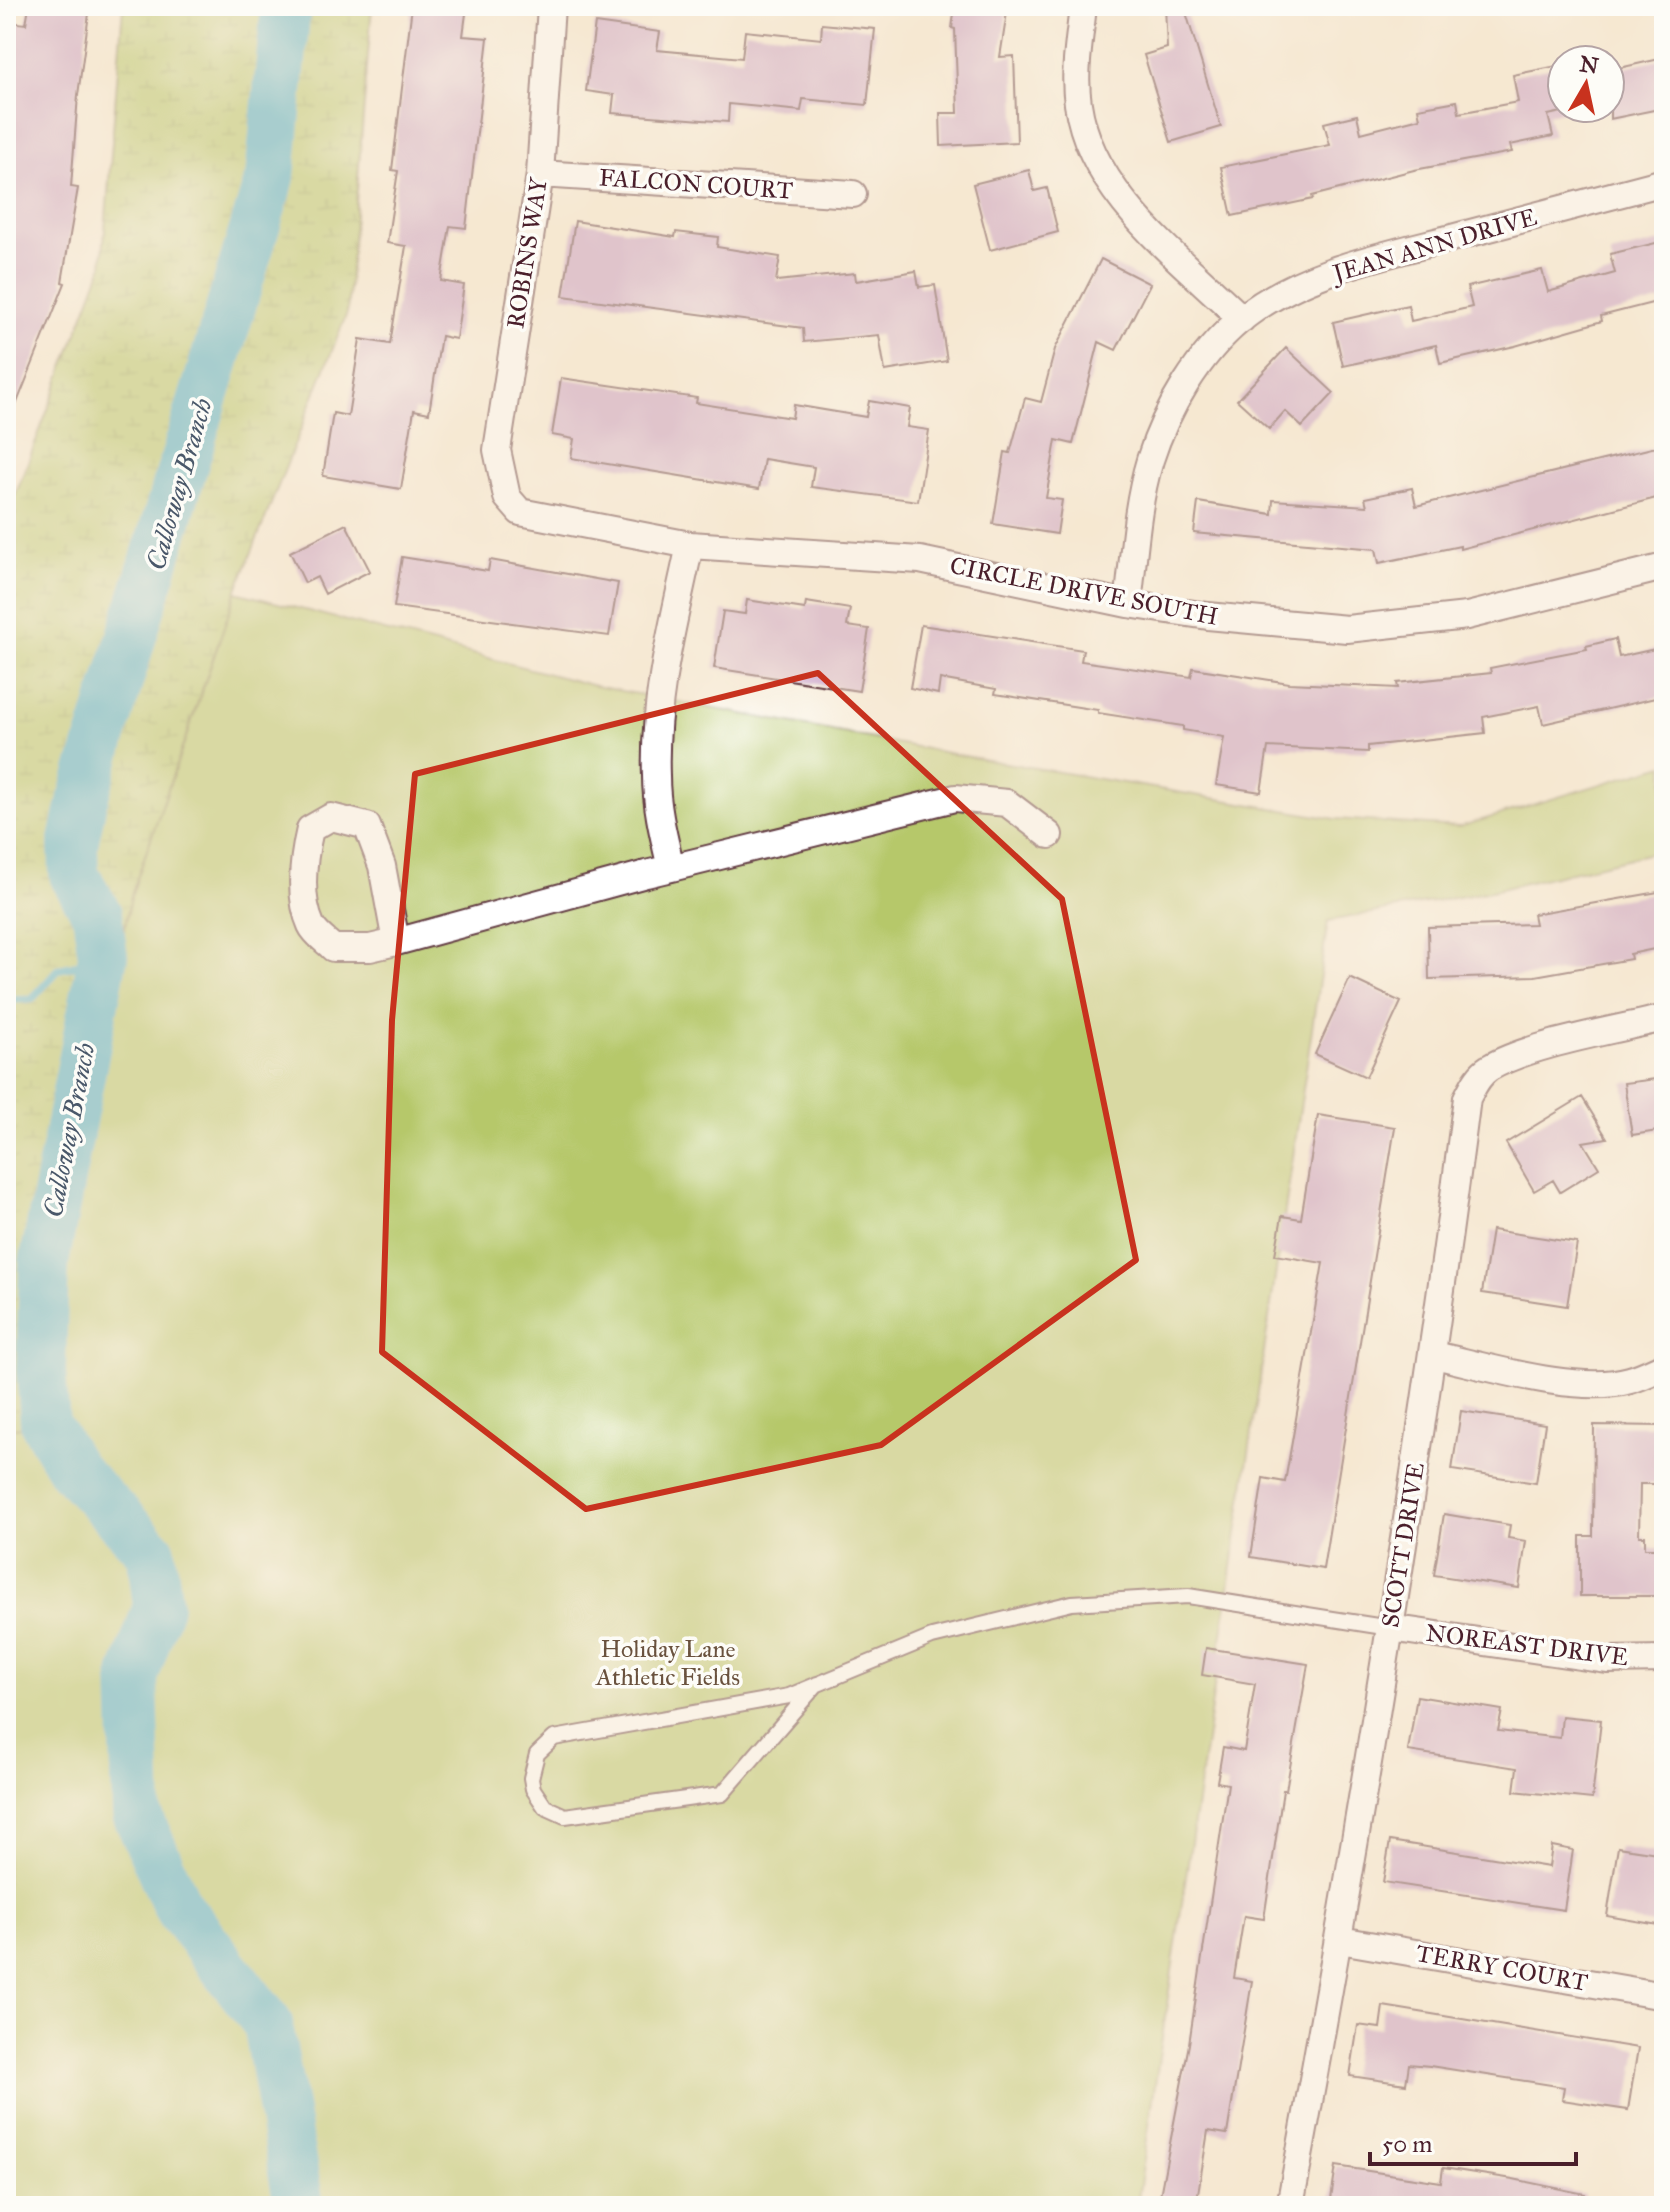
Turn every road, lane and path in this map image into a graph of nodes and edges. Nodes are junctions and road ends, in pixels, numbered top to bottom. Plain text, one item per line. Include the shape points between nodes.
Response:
1 (551, 6) edge
2 (1083, 6) edge
3 (540, 174) junction
4 (1664, 182) edge
5 (853, 194) dead end
6 (1242, 319) junction
7 (507, 497) joint
8 (690, 545) junction
9 (1664, 567) edge
10 (1128, 604) junction
11 (1049, 835) dead end
12 (671, 868) junction
13 (396, 942) junction
14 (1664, 1018) edge
15 (1434, 1355) junction
16 (1664, 1366) edge
17 (1390, 1628) junction
18 (1664, 1659) edge
19 (817, 1684) junction
20 (1340, 1940) junction
21 (1664, 1996) edge
22 (1290, 2206) edge

1 - 3 street, ROBINS WAY
2 - 6 street via 1077,100 1083,131 1115,194
3 - 5 street, FALCON COURT
3 - 7 street, ROBINS WAY via 497,450
4 - 6 street, JEAN ANN DRIVE via 1367,260 1280,294
6 - 10 street, JEAN ANN DRIVE via 1209,349 1168,415 1141,501
7 - 8 street, CIRCLE DRIVE SOUTH via 520,512
8 - 10 street, CIRCLE DRIVE SOUTH via 920,560
8 - 12 street via 662,680 655,778
9 - 10 street, CIRCLE DRIVE SOUTH via 1467,616 1347,629
11 - 12 street via 1007,803 955,798
12 - 13 street
13 - 13 street via 382,866 367,826 331,817 310,829 303,857 312,928 333,948
14 - 15 street, SCOTT DRIVE via 1550,1046 1479,1077 1467,1098
15 - 16 street via 1544,1379 1597,1383 1627,1381
15 - 17 street, SCOTT DRIVE
17 - 18 street, NOREAST DRIVE via 1607,1660
17 - 19 lane via 1188,1596 1072,1603 932,1637
17 - 20 street, SCOTT DRIVE
19 - 19 lane via 789,1696 554,1738 537,1754 533,1789 545,1807 575,1817 722,1794
20 - 21 street, TERRY COURT
20 - 22 street, SCOTT DRIVE

